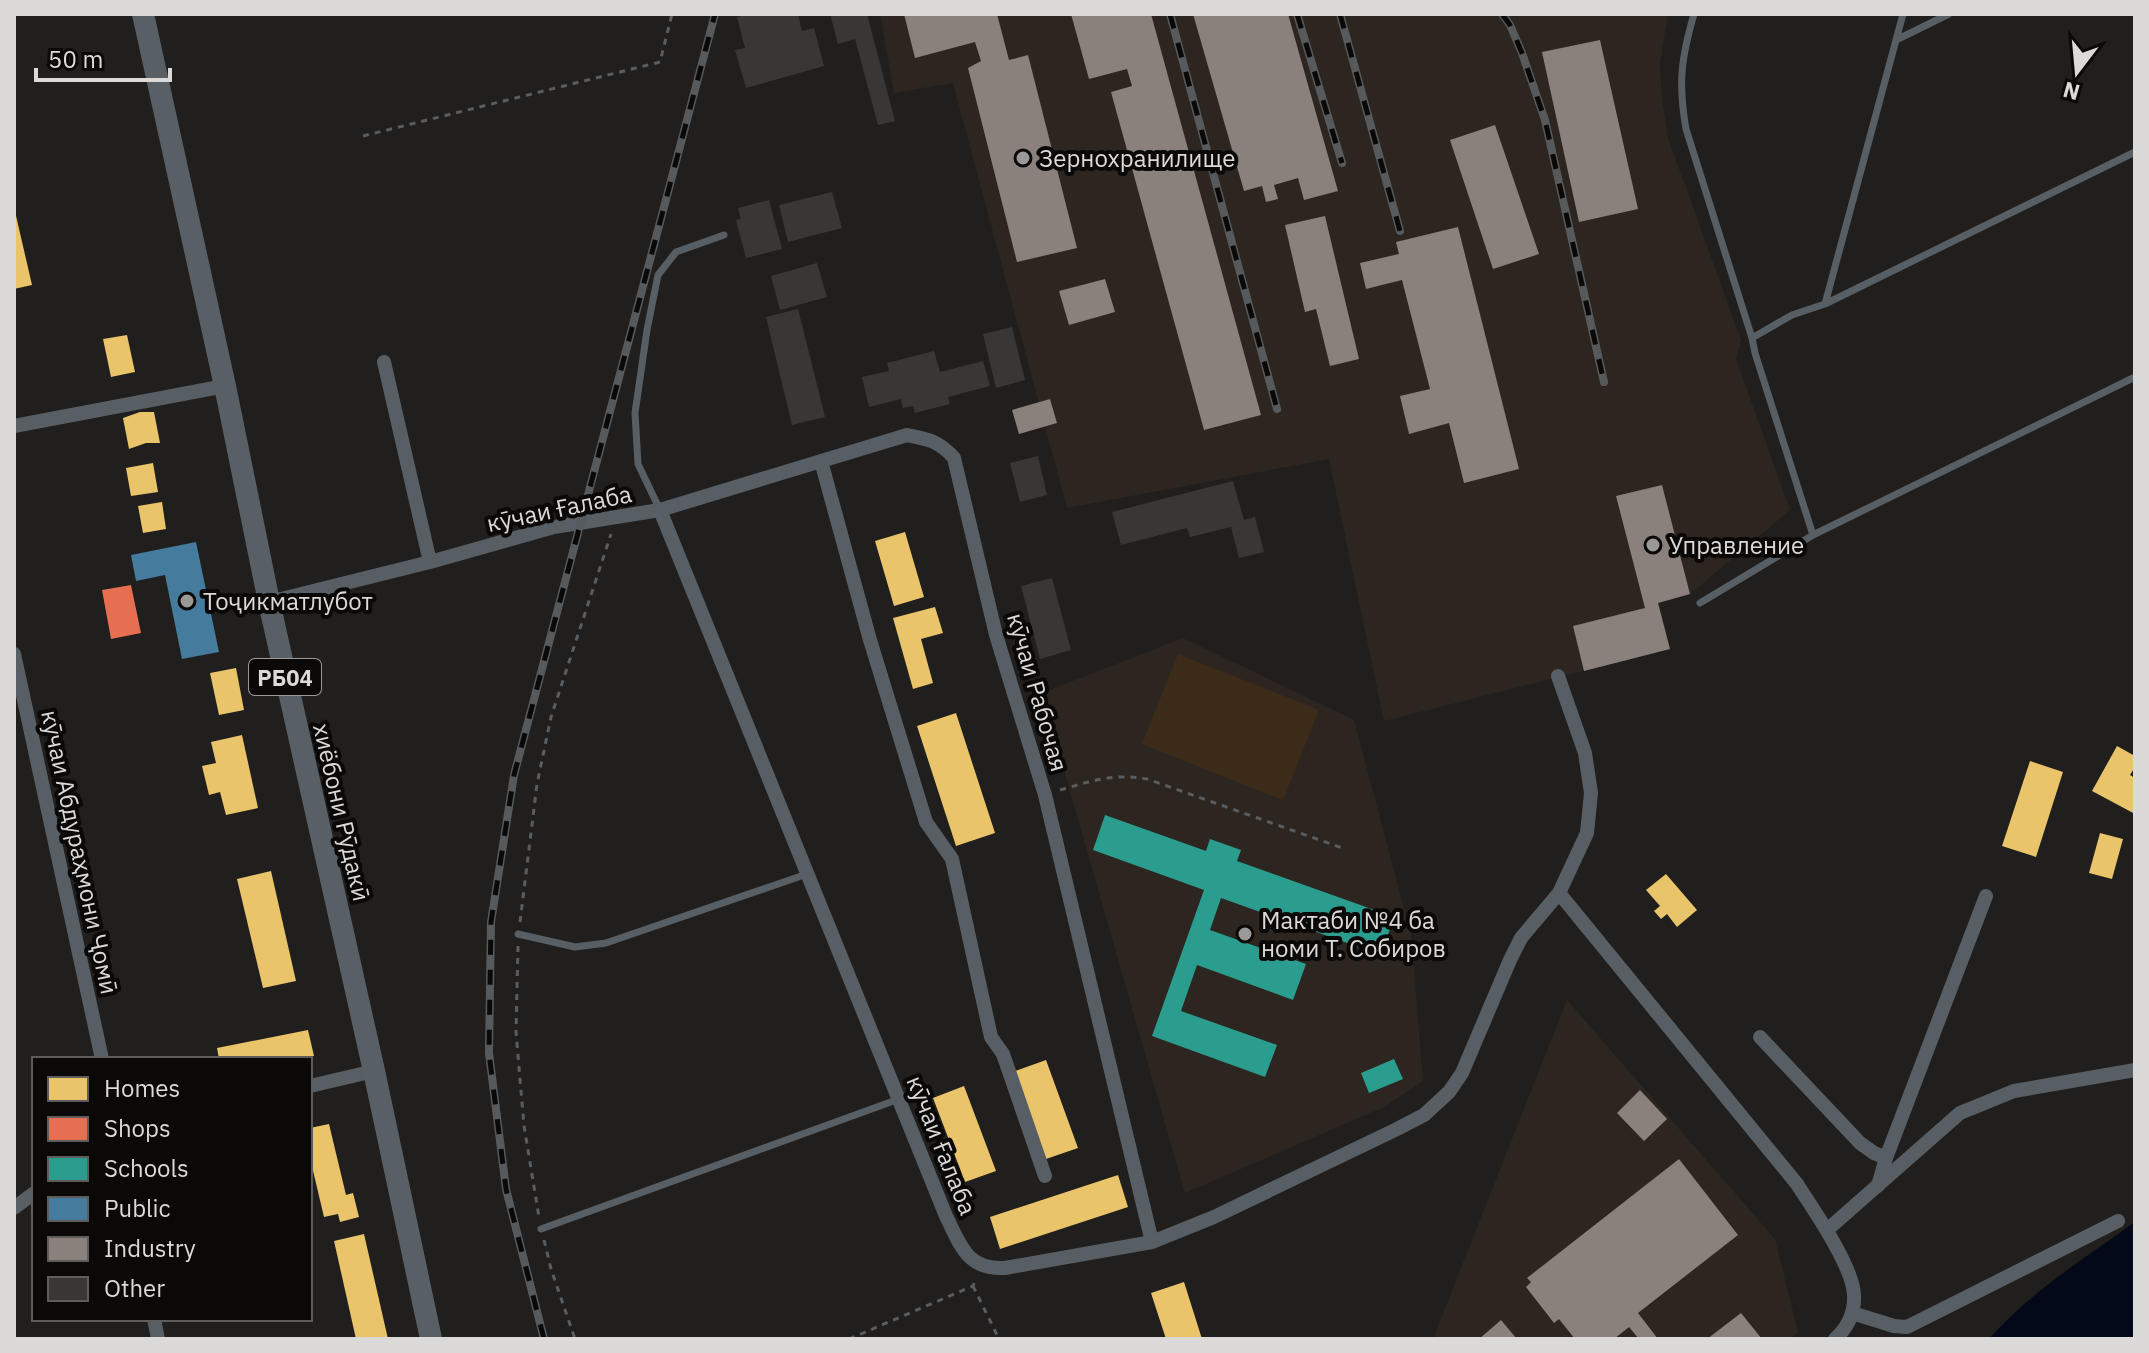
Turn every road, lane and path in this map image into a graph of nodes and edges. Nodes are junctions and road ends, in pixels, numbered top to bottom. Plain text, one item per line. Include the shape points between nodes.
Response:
1 (143, 14) edge
2 (672, 14) edge
3 (1694, 14) edge
4 (1903, 14) edge
5 (1949, 14) edge
6 (1896, 40) junction
7 (363, 136) dead end
8 (2135, 152) edge
9 (724, 235) dead end
10 (1825, 304) junction
11 (1752, 338) junction
12 (384, 362) dead end
13 (2135, 377) edge
14 (225, 386) junction
15 (14, 426) edge
16 (821, 461) junction
17 (660, 510) junction
18 (615, 517) junction
19 (1813, 535) junction
20 (430, 562) junction
21 (269, 602) junction
22 (1700, 603) dead end
23 (14, 654) edge
24 (1558, 676) dead end
25 (1069, 788) dead end
26 (1345, 849) dead end
27 (807, 874) junction
28 (1559, 893) junction
29 (1986, 896) dead end
30 (518, 934) junction
31 (1760, 1037) dead end
32 (102, 1057) edge
33 (2135, 1070) edge
34 (374, 1071) junction
35 (312, 1086) edge
36 (899, 1099) junction
37 (1886, 1158) junction
38 (1045, 1176) dead end
39 (1878, 1186) junction
40 (32, 1194) edge
41 (14, 1208) edge
42 (2118, 1221) dead end
43 (541, 1229) junction
44 (1827, 1230) junction
45 (1152, 1242) junction
46 (980, 1266) junction
47 (973, 1286) junction
48 (1852, 1313) junction
49 (431, 1339) edge
50 (575, 1339) edge
51 (849, 1339) edge
52 (999, 1339) edge
53 (1835, 1339) edge

1 - 14 main road, хиёбони Рӯдакӣ / РБ04
2 - 7 path via 660,62
3 - 11 lane via 1680,79 1686,129
4 - 6 lane
5 - 6 lane
6 - 10 lane
8 - 10 lane
9 - 17 lane via 676,252 658,275 635,413 638,464
10 - 11 lane
11 - 19 lane
12 - 20 street
13 - 19 lane
14 - 15 street
14 - 21 main road, хиёбони Рӯдакӣ / РБ04
16 - 17 street, кӯчаи Рабочая
16 - 38 street via 926,822 952,859 991,1037 1003,1054
16 - 45 street, кӯчаи Рабочая via 907,435 942,445 954,458 996,635 1045,795
17 - 18 street, кӯчаи Ғалаба
17 - 27 street, кӯчаи Ғалаба
18 - 20 street, кӯчаи Ғалаба via 554,527
18 - 30 path via 551,717
19 - 22 lane
20 - 21 street, кӯчаи Ғалаба
21 - 34 main road, хиёбони Рӯдакӣ / РБ04
23 - 32 street, кӯчаи Абдураҳмони Ҷомӣ
24 - 28 street via 1585,753 1591,793 1587,833
25 - 26 path via 1109,776 1147,779
27 - 30 lane via 606,943 575,947
27 - 36 street, кӯчаи Ғалаба
28 - 44 street via 1797,1184
28 - 45 street via 1521,938 1462,1073 1424,1115
29 - 37 street
30 - 43 path via 516,1032
31 - 37 street via 1860,1143
33 - 39 street via 2014,1091 1960,1113
34 - 35 street
34 - 49 main road, хиёбони Рӯдакӣ / РБ04
36 - 43 lane
36 - 46 street, кӯчаи Ғалаба via 962,1249
37 - 39 street
39 - 44 street
40 - 41 street
42 - 48 street via 1907,1327
43 - 50 path
44 - 48 street via 1854,1292
45 - 46 street via 1005,1268
46 - 47 path
47 - 51 path
47 - 52 path
48 - 53 street

